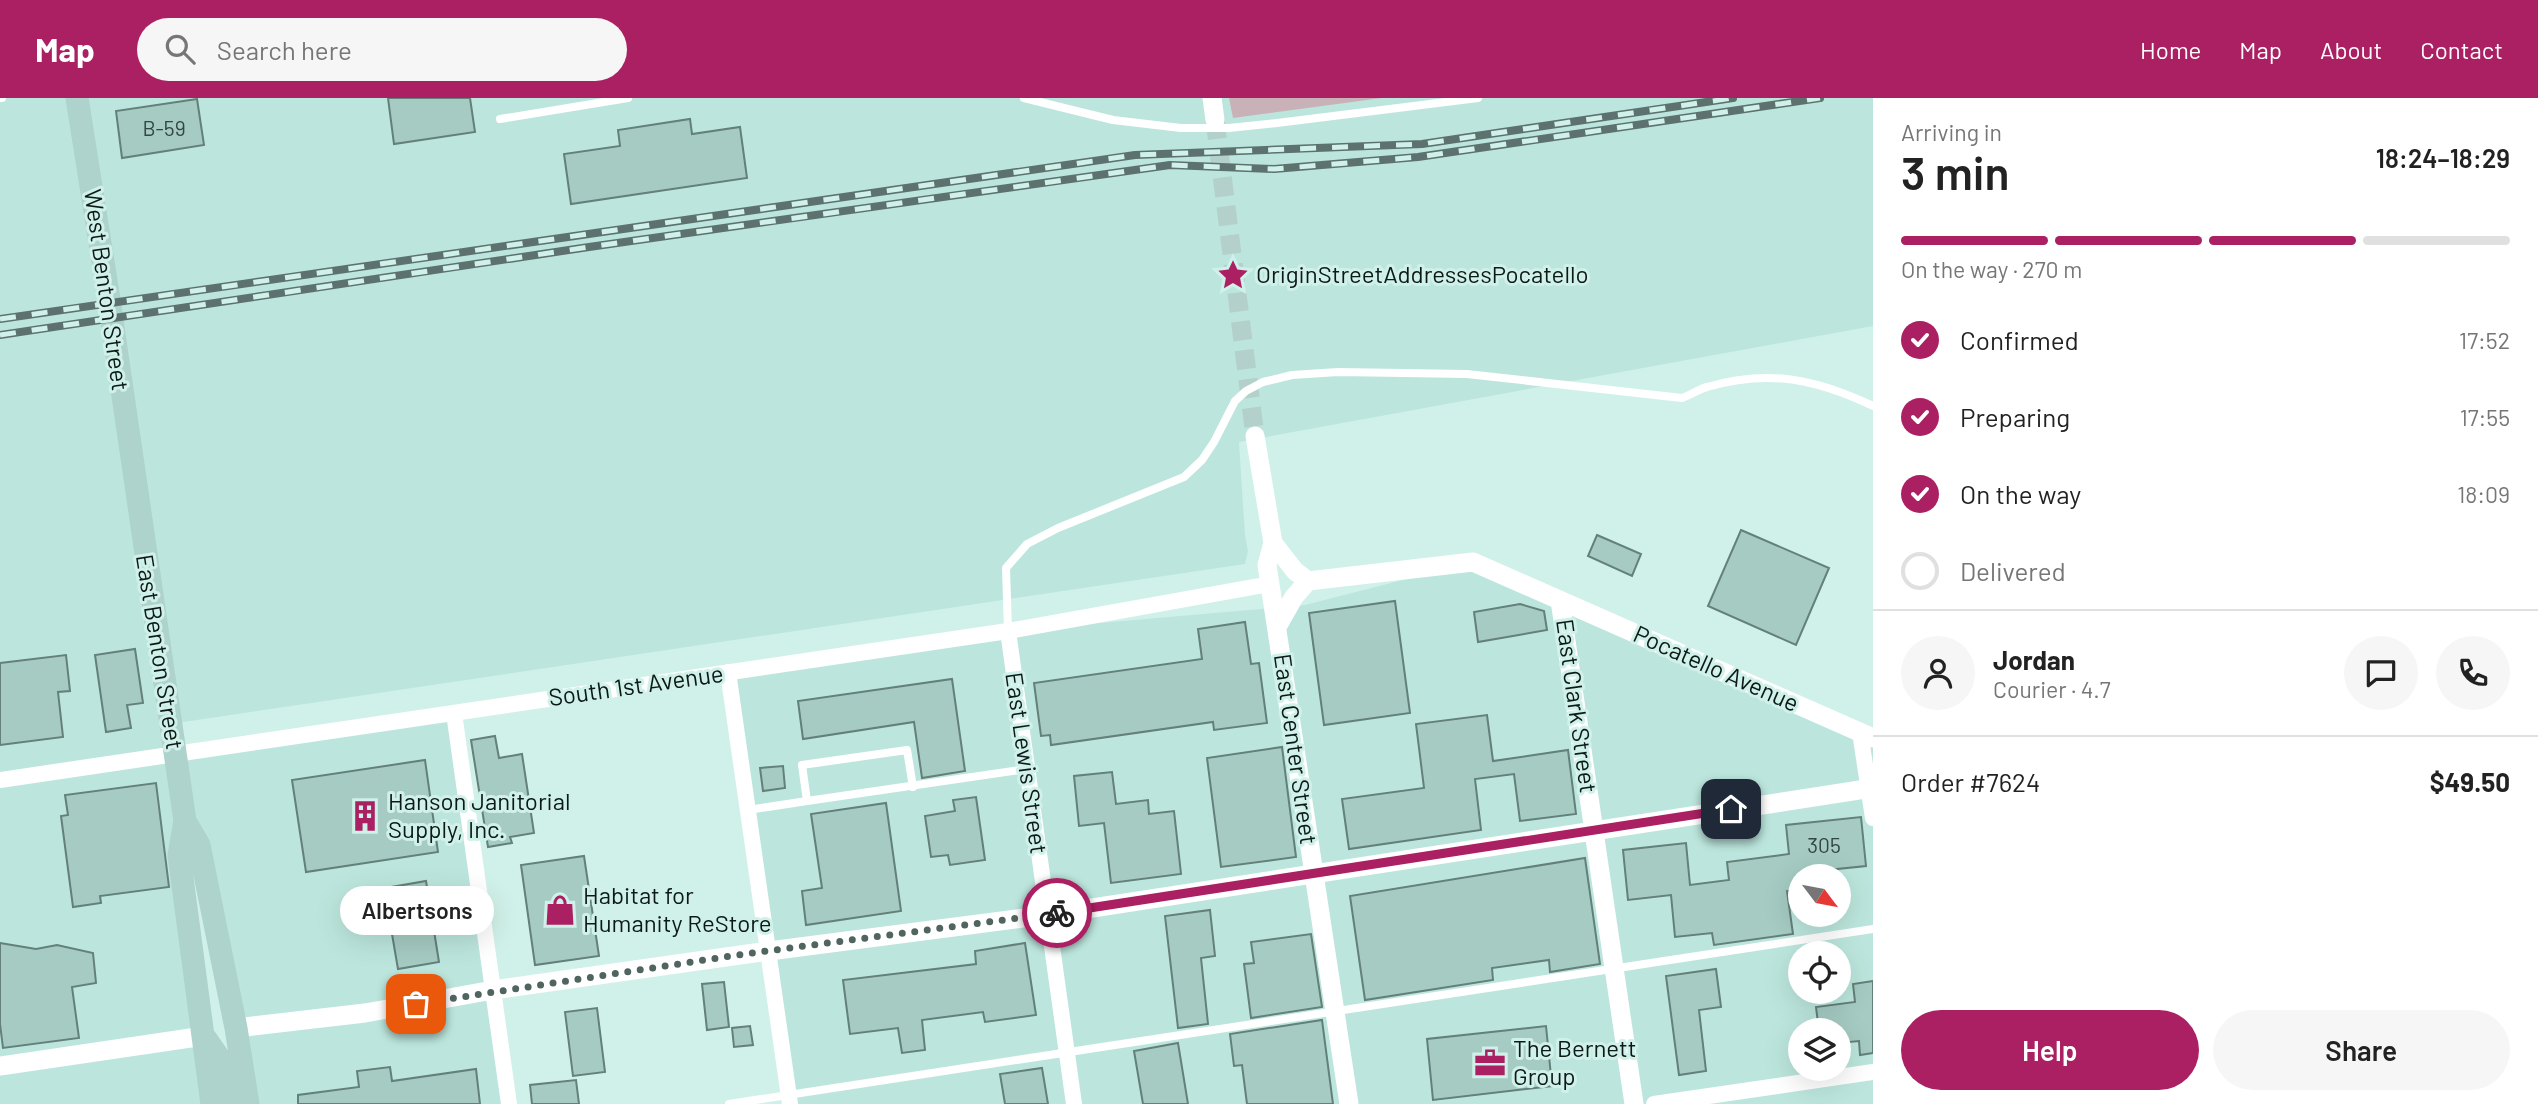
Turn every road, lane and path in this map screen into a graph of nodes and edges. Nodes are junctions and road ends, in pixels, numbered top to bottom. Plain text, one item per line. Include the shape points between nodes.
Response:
1 (628, 98) edge
2 (1024, 98) edge
3 (1212, 98) edge
4 (1478, 98) edge
5 (78, 101) edge
6 (500, 119) dead end
7 (1214, 120) tunnel mouth
8 (1873, 406) edge
9 (1255, 436) tunnel mouth
10 (134, 483) joint
11 (1273, 544) junction
12 (1308, 581) junction
13 (1270, 584) junction
14 (1560, 600) junction
15 (1277, 627) junction
16 (1008, 631) junction
17 (727, 673) junction
18 (454, 713) junction
19 (1867, 735) edge
20 (1027, 769) junction
21 (0, 780) edge
22 (912, 787) junction
23 (1871, 788) edge
24 (807, 801) junction
25 (748, 810) junction
26 (1873, 818) edge
27 (185, 821) junction
28 (1594, 830) junction
29 (1314, 873) junction
30 (1047, 915) junction
31 (1873, 929) edge
32 (192, 948) junction
33 (769, 951) junction
34 (1614, 968) junction
35 (494, 990) junction
36 (1335, 1011) junction
37 (236, 1028) junction
38 (204, 1036) junction
39 (1066, 1052) junction
40 (0, 1066) edge
41 (1873, 1072) edge
42 (790, 1099) edge
43 (212, 1104) edge
44 (235, 1104) edge
45 (248, 1104) edge
46 (509, 1104) edge
47 (729, 1104) edge
48 (1074, 1104) edge
49 (1349, 1104) edge
50 (1634, 1104) edge
51 (1654, 1104) edge

1 - 6 lane
2 - 4 lane via 1113,120 1229,128
3 - 7 street
5 - 10 main road, West Benton Street
8 - 16 lane via 1836,388 1770,378 1704,387 1682,398 1467,374 1338,372 1263,382 1235,401 1202,460 1184,477 1027,544 1006,568
9 - 11 street, East Center Street
10 - 27 main road, East Benton Street
11 - 12 street
11 - 13 street, East Center Street via 1267,565
12 - 14 street, Pocatello Avenue via 1473,562
12 - 15 street
13 - 15 street, East Center Street
13 - 16 street, South 1st Avenue
14 - 19 street, Pocatello Avenue
14 - 28 street, East Clark Street
15 - 29 street, East Center Street
16 - 17 street, South 1st Avenue
16 - 20 street, East Lewis Street
17 - 18 street, South 1st Avenue
17 - 25 street
18 - 21 street, South 1st Avenue
18 - 35 street
19 - 23 street
20 - 22 lane
20 - 30 street, East Lewis Street
22 - 24 lane
22 - 24 lane via 906,750 802,765
23 - 26 street
23 - 28 street
24 - 25 lane
25 - 33 street
27 - 32 main road, East Benton Street via 179,855
27 - 37 main road, East Benton Street via 199,845
28 - 29 street
28 - 34 street, East Clark Street
29 - 30 street
29 - 36 street, East Center Street
30 - 33 street
30 - 39 street, East Lewis Street
31 - 34 lane
32 - 37 main road via 211,973 216,1010
32 - 38 main road, East Benton Street
33 - 35 street
33 - 42 street
34 - 36 lane
34 - 50 street, East Clark Street
35 - 37 street via 365,1013
35 - 46 street
36 - 39 lane
36 - 49 street, East Center Street
37 - 45 main road, East Benton Street
38 - 40 street
38 - 43 main road, East Benton Street
38 - 44 main road via 224,1065 229,1096
39 - 42 lane
39 - 48 street, East Lewis Street
41 - 51 street
42 - 47 lane

